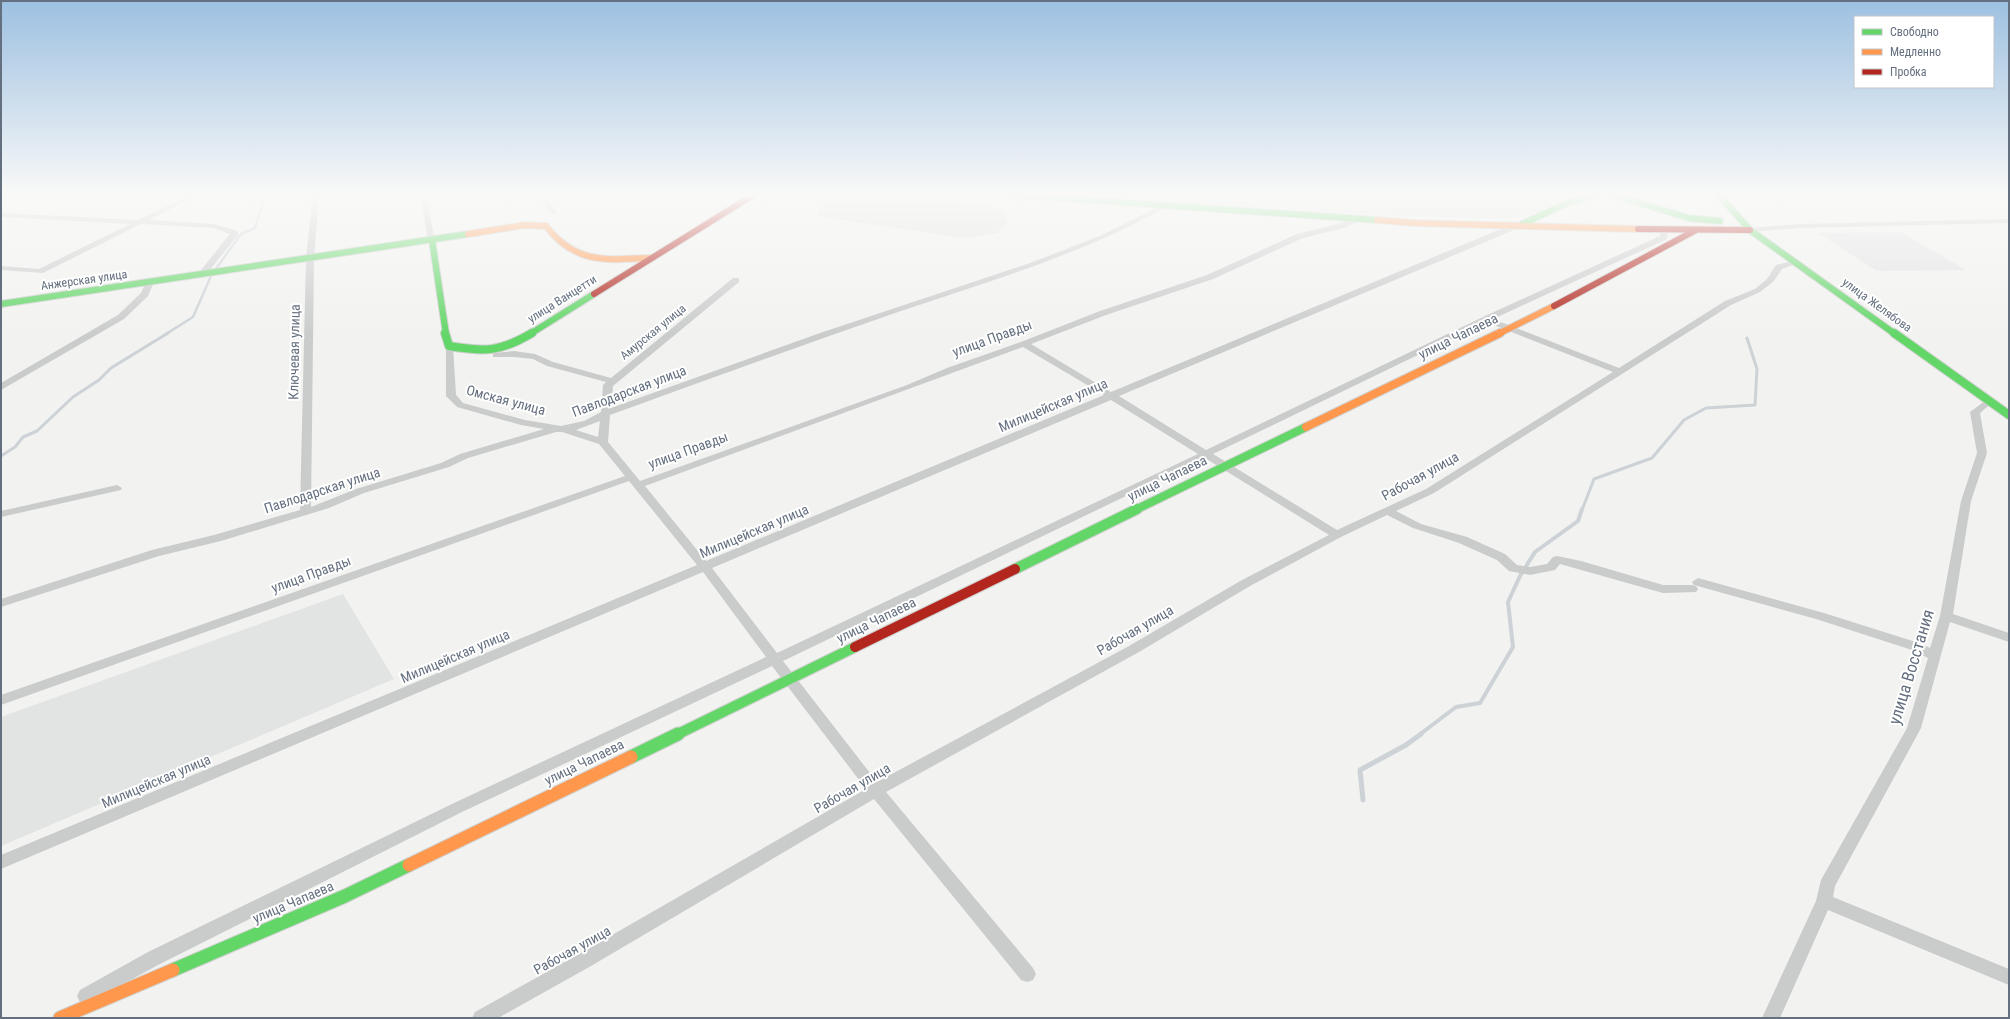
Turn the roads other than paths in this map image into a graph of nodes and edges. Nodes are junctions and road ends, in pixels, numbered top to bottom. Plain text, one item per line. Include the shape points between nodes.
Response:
1 (100, 242) edge
2 (229, 242) edge
3 (312, 242) edge
4 (421, 242) edge
5 (432, 242) edge
6 (558, 242) edge
7 (677, 242) edge
8 (1095, 242) edge
9 (1288, 242) edge
10 (1479, 242) edge
11 (1654, 242) edge
12 (1675, 242) edge
13 (1767, 242) edge
14 (310, 258) junction
15 (650, 258) junction
16 (1797, 262) junction
17 (1, 268) edge
18 (201, 274) junction
19 (736, 280) dead end
20 (150, 282) junction
21 (1, 304) edge
22 (1486, 319) junction
23 (1509, 328) junction
24 (1024, 344) junction
25 (449, 346) junction
26 (496, 354) dead end
27 (1618, 371) junction
28 (613, 381) junction
29 (1, 387) edge
30 (1114, 396) junction
31 (1989, 401) junction
32 (604, 414) junction
33 (2009, 415) edge
34 (564, 429) junction
35 (603, 442) junction
36 (1204, 454) junction
37 (1224, 467) junction
38 (634, 481) junction
39 (116, 488) dead end
40 (305, 512) junction
41 (1389, 512) junction
42 (1, 514) edge
43 (1337, 535) junction
44 (705, 567) junction
45 (1, 603) edge
46 (1946, 616) junction
47 (2009, 638) edge
48 (1935, 656) junction
49 (775, 659) junction
50 (790, 678) junction
51 (1, 700) edge
52 (876, 790) junction
53 (1, 862) edge
54 (1824, 901) junction
55 (1027, 974) dead end
56 (2009, 977) edge
57 (47, 1018) edge
58 (60, 1018) edge
59 (481, 1018) edge
60 (1771, 1018) edge

1 - 17 street via 40,271
2 - 18 street
3 - 14 street, Ключевая улица
4 - 14 street, Анжерская улица
5 - 25 street, Омская улица
6 - 15 street, Анжерская улица via 573,253 606,260
7 - 15 street, улица Ванцетти
8 - 32 street, Павлодарская улица via 825,334
9 - 24 street, улица Правды via 1210,276
10 - 30 street, Милицейская улица
11 - 22 street, улица Чапаева
12 - 23 street, улица Чапаева
13 - 16 street, улица Желябова
14 - 18 street, Анжерская улица
14 - 40 street, Ключевая улица
15 - 25 street, улица Ванцетти via 512,344 494,351 468,352
16 - 27 street, Рабочая улица via 1779,267 1770,282 1747,296 1728,303
16 - 31 street, улица Желябова
18 - 20 street, Анжерская улица
19 - 28 street, Амурская улица
20 - 21 street, Анжерская улица
20 - 29 street via 145,294 121,317
22 - 23 street
22 - 36 street, улица Чапаева
23 - 27 street
23 - 37 street, улица Чапаева
24 - 30 street
24 - 38 street, улица Правды
25 - 34 street, Омская улица via 451,396 460,405 524,423
26 - 28 street via 535,357 550,364
27 - 41 street, Рабочая улица via 1430,491
28 - 32 street, Амурская улица via 608,385
30 - 36 street
30 - 44 street, Милицейская улица
31 - 33 street, улица Желябова
31 - 46 street, улица Восстания via 1976,412 1982,453 1966,501
32 - 34 street, Павлодарская улица via 597,420
32 - 35 street, Амурская улица
34 - 35 street, Омская улица
34 - 40 street, Павлодарская улица via 555,429 464,456
35 - 38 street
36 - 37 street
36 - 49 street, улица Чапаева
37 - 43 street
37 - 50 street, улица Чапаева
38 - 44 street
38 - 51 street, улица Правды
39 - 42 street
40 - 45 street, Павлодарская улица via 156,553
41 - 43 street, Рабочая улица
41 - 48 street via 1417,526 1463,540 1501,557 1513,568 1530,571 1552,566 1557,560 1663,589 1695,586 1820,616 1917,647
43 - 52 street, Рабочая улица via 1246,583 1134,648
44 - 49 street
44 - 53 street, Милицейская улица
46 - 47 street
46 - 48 street, улица Восстания
48 - 54 street, улица Восстания via 1914,728 1827,885
49 - 50 street
49 - 57 street, улица Чапаева via 429,822 154,958
50 - 52 street
50 - 58 street, улица Чапаева via 345,896
52 - 55 street
52 - 59 street, Рабочая улица
54 - 56 street
54 - 60 street, улица Восстания

